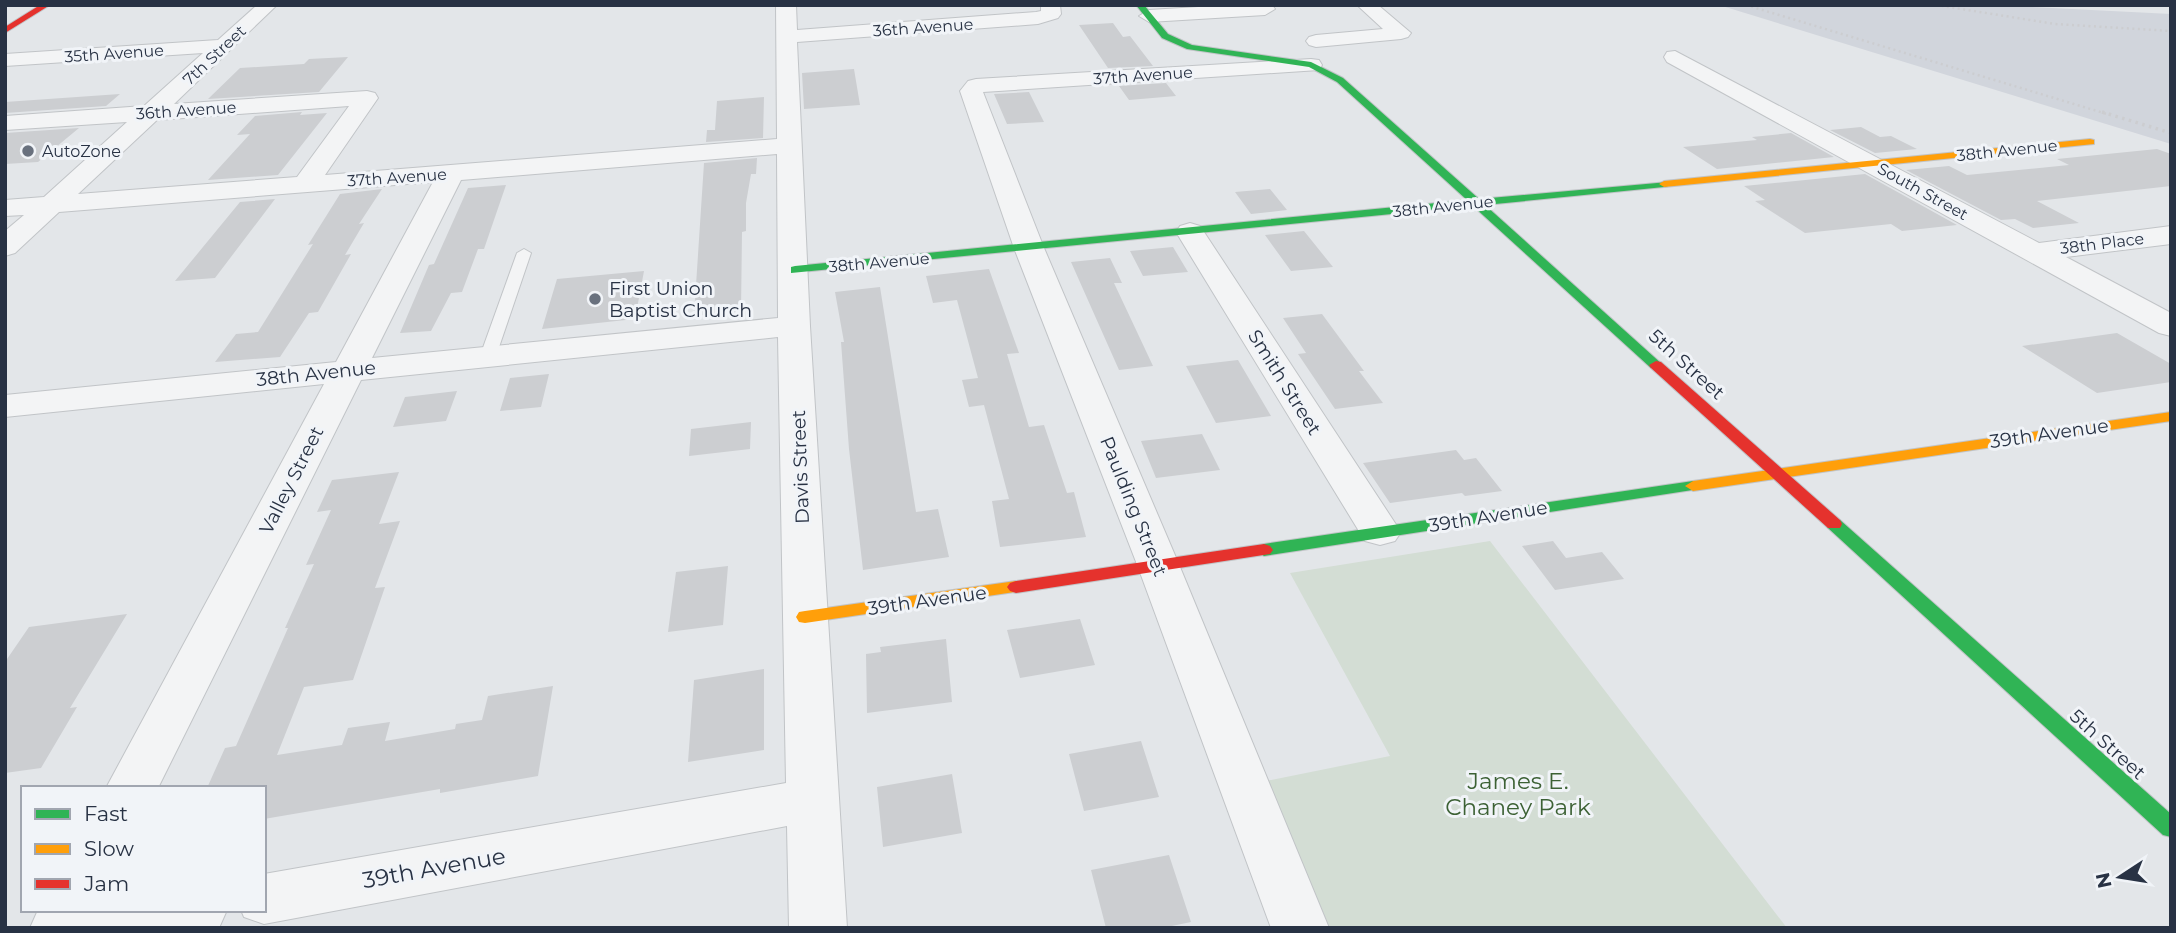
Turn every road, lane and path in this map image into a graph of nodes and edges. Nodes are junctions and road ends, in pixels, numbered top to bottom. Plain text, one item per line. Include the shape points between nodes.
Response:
1 (46, 5) edge
2 (268, 5) edge
3 (1050, 5) edge
4 (1366, 5) edge
5 (1265, 9) dead end
6 (1145, 11) edge
7 (786, 21) edge
8 (5, 31) edge
9 (1316, 41) dead end
10 (222, 46) junction
11 (1675, 57) dead end
12 (5, 60) edge
13 (1311, 65) junction
14 (976, 86) joint
15 (154, 113) junction
16 (5, 123) edge
17 (2091, 142) dead end
18 (789, 146) junction
19 (1874, 164) junction
20 (451, 173) junction
21 (305, 184) junction
22 (1474, 202) junction
23 (51, 205) junction
24 (5, 208) edge
25 (1190, 232) junction
26 (2171, 235) edge
27 (5, 247) edge
28 (1028, 248) junction
29 (2034, 251) junction
30 (524, 253) dead end
31 (795, 270) junction
32 (794, 326) junction
33 (2171, 326) edge
34 (488, 356) junction
35 (348, 370) junction
36 (5, 406) edge
37 (2171, 416) edge
38 (1775, 472) junction
39 (1380, 532) junction
40 (1159, 567) junction
41 (805, 617) junction
42 (133, 786) edge
43 (811, 800) junction
44 (2171, 828) edge
45 (266, 898) edge
46 (67, 912) edge
47 (188, 912) edge
48 (59, 928) edge
49 (102, 928) edge
50 (818, 928) edge
51 (1300, 928) edge

1 - 8 street
2 - 10 street, 7th Street
3 - 7 street, 36th Avenue via 1051,15 1038,18
4 - 9 street via 1401,33
5 - 6 street
6 - 13 street, 5th Street via 1165,36 1190,47
7 - 18 street, Davis Street
10 - 12 street, 35th Avenue
10 - 15 street, 7th Street
11 - 19 street, South Street
13 - 14 street, 37th Avenue
13 - 22 street, 5th Street via 1340,80
14 - 28 street, Paulding Street via 971,91
15 - 16 street, 36th Avenue
15 - 21 street, 36th Avenue via 367,98
15 - 23 street, 7th Street
17 - 19 street, 38th Avenue
18 - 20 street, 37th Avenue
18 - 31 street, Davis Street
19 - 22 street, 38th Avenue
19 - 29 street, South Street
20 - 21 street, 37th Avenue
20 - 35 street, Valley Street
21 - 23 street, 37th Avenue
22 - 25 street, 38th Avenue
22 - 38 street, 5th Street
23 - 24 street, 37th Avenue
23 - 27 street, 7th Street
25 - 28 street, 38th Avenue
25 - 39 street, Smith Street
26 - 29 street, 38th Place
28 - 31 street, 38th Avenue
28 - 40 street, Paulding Street
29 - 33 street, South Street
30 - 34 lane
31 - 32 street, Davis Street
32 - 34 street, 38th Avenue
32 - 41 street, Davis Street
34 - 35 street, 38th Avenue
35 - 36 street, 38th Avenue
35 - 42 street, Valley Street
37 - 38 street, 39th Avenue
38 - 39 street, 39th Avenue
38 - 44 street, 5th Street
39 - 40 street, 39th Avenue
40 - 41 street, 39th Avenue
40 - 51 street, Paulding Street
41 - 43 street, Davis Street
43 - 45 street, 39th Avenue
43 - 50 street, Davis Street
46 - 48 street
47 - 49 street

